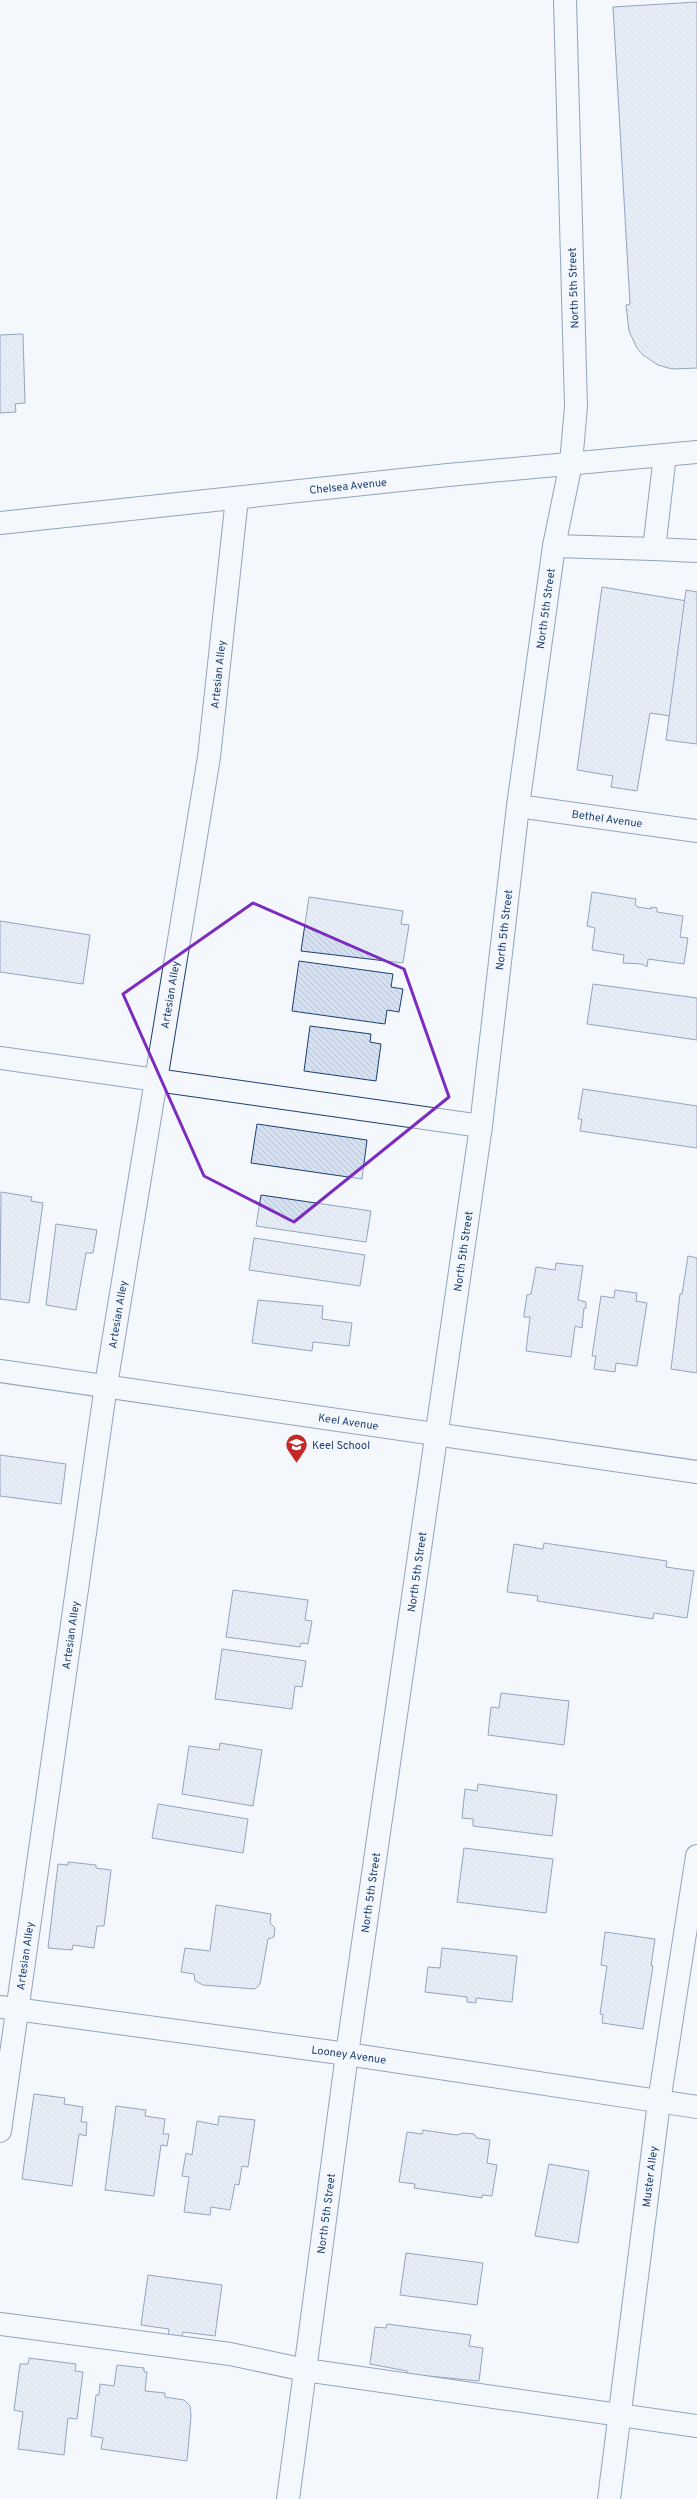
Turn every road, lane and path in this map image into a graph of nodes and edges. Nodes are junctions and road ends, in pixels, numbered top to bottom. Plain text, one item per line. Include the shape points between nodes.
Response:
1 (565, 0) edge
2 (697, 452) edge
3 (665, 455) junction
4 (571, 463) junction
5 (237, 498) junction
6 (0, 523) edge
7 (554, 546) junction
8 (654, 549) junction
9 (697, 551) edge
10 (518, 806) junction
11 (697, 831) edge
12 (0, 1058) edge
13 (156, 1081) junction
14 (481, 1126) junction
15 (0, 1371) edge
16 (106, 1385) junction
17 (437, 1433) junction
18 (697, 1472) edge
19 (697, 1856) edge
20 (9, 2008) edge
21 (347, 2054) junction
22 (659, 2102) junction
23 (697, 2108) edge
24 (0, 2131) edge
25 (0, 2324) edge
26 (305, 2370) junction
27 (620, 2416) junction
28 (697, 2426) edge
29 (288, 2499) edge
30 (609, 2499) edge

1 - 4 street, North 5th Street via 576,407
2 - 3 street, Chelsea Avenue
3 - 4 street, Chelsea Avenue
3 - 8 street
4 - 5 street, Chelsea Avenue
4 - 7 street, North 5th Street
5 - 6 street, Chelsea Avenue
5 - 13 street, Artesian Alley via 210,757
7 - 8 street
7 - 10 street, North 5th Street
8 - 9 street
10 - 11 street, Bethel Avenue
10 - 14 street, North 5th Street
12 - 13 street
13 - 14 street
13 - 16 street, Artesian Alley
14 - 17 street, North 5th Street
15 - 16 street, Keel Avenue
16 - 17 street, Keel Avenue
16 - 20 street, Artesian Alley
17 - 18 street, Keel Avenue
17 - 21 street, North 5th Street
19 - 22 street, Muster Alley
20 - 21 street, Looney Avenue
20 - 24 street, Artesian Alley
21 - 22 street, Looney Avenue
21 - 26 street, North 5th Street
22 - 23 street, Looney Avenue
22 - 27 street, Muster Alley
25 - 26 street via 230,2354
26 - 27 street
26 - 29 street, North 5th Street
27 - 28 street
27 - 30 street, Muster Alley

